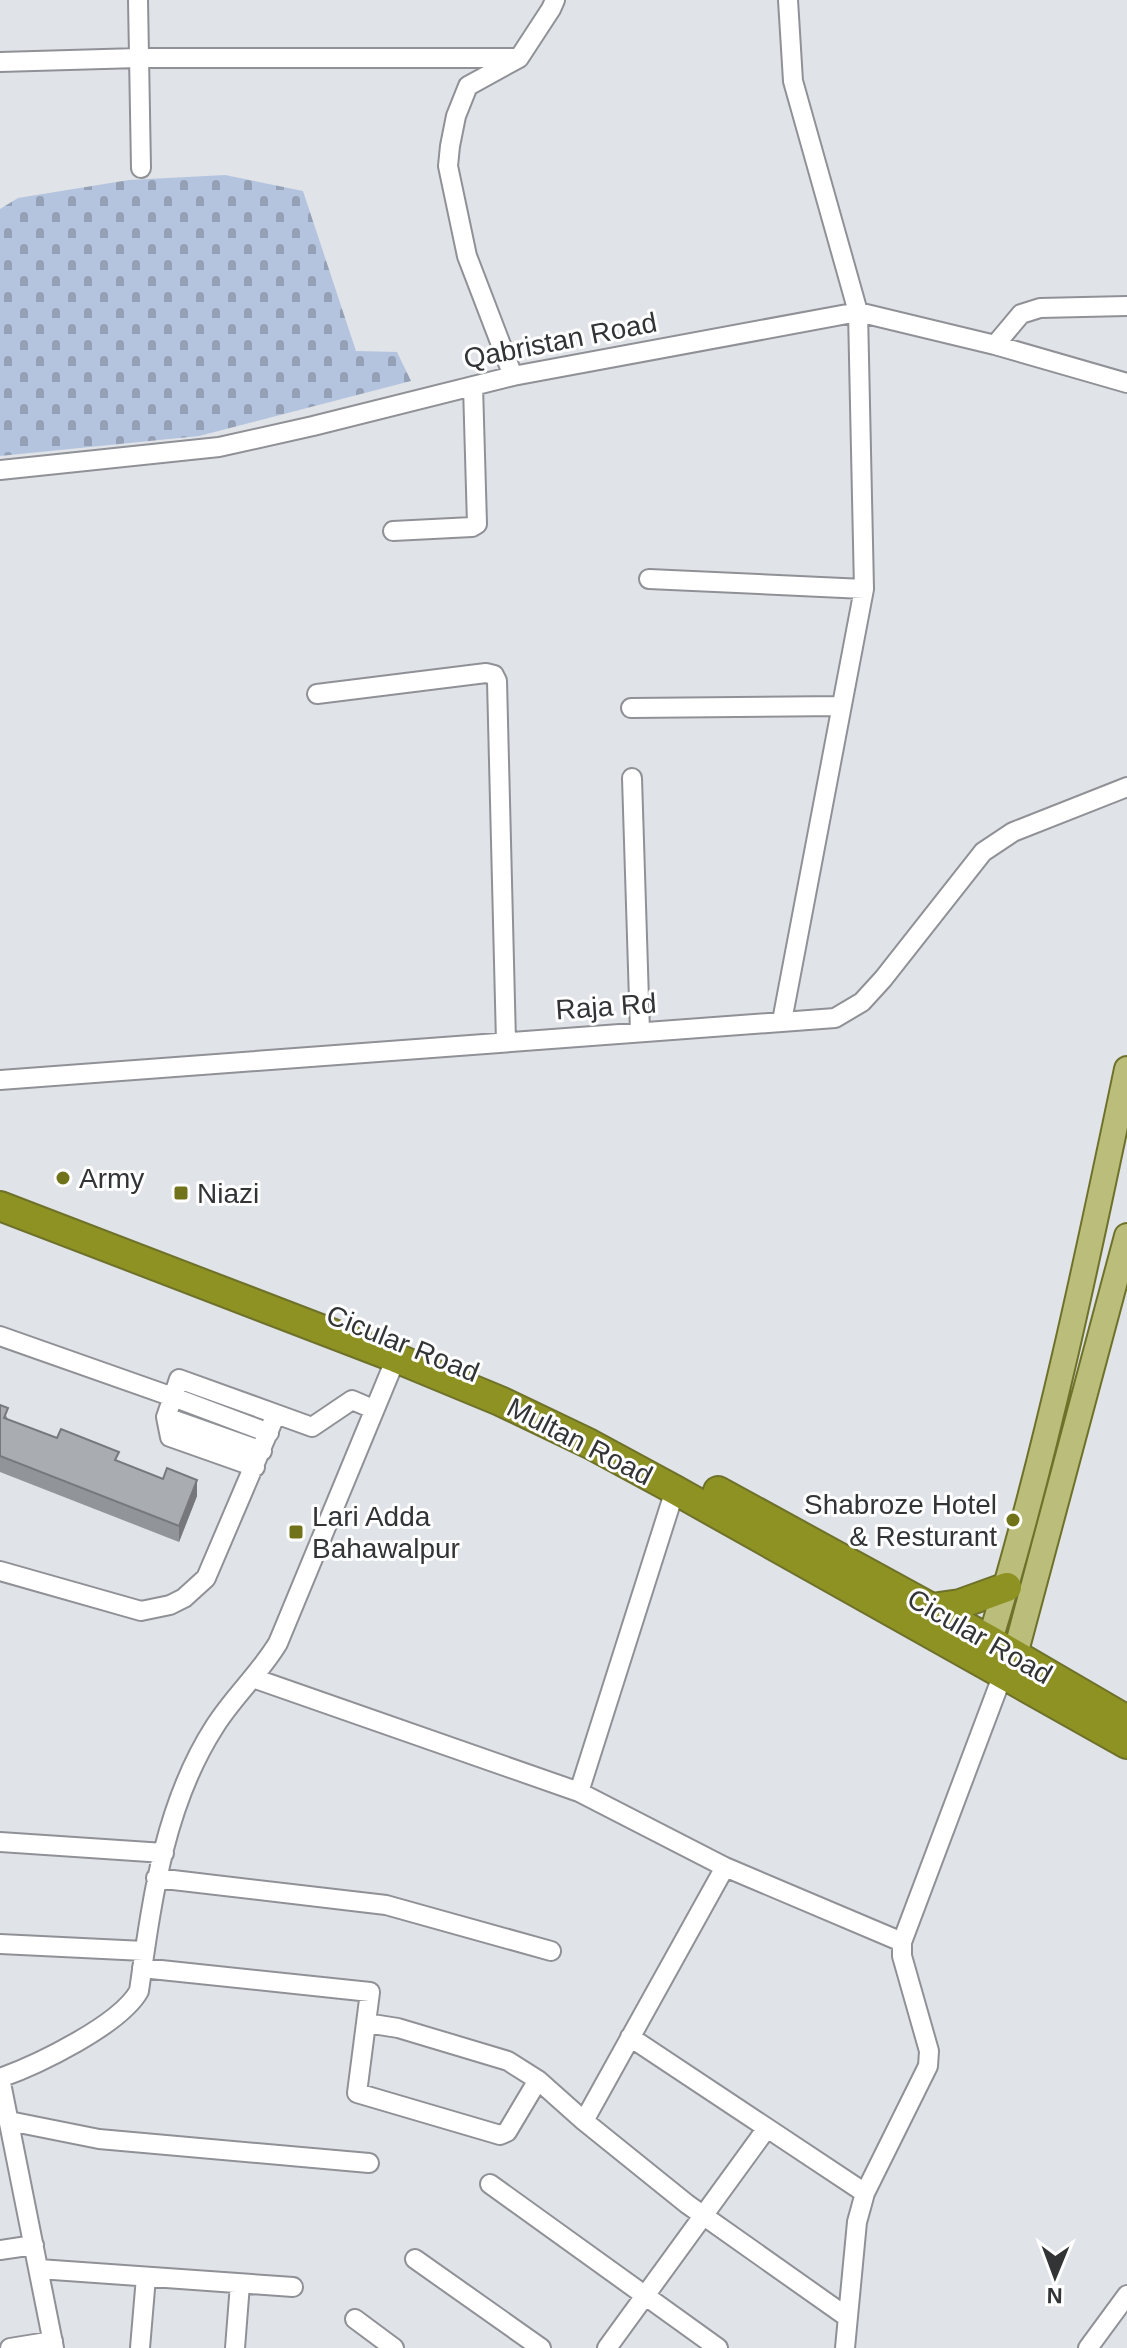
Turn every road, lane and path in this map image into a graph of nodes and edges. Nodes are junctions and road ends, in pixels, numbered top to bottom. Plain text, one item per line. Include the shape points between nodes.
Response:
1 (138, 0) edge
2 (555, 0) edge
3 (788, 0) edge
4 (138, 58) junction
5 (519, 58) junction
6 (0, 62) edge
7 (141, 168) dead end
8 (1127, 306) edge
9 (858, 312) junction
10 (995, 345) junction
11 (513, 376) junction
12 (1127, 383) edge
13 (473, 386) junction
14 (0, 470) edge
15 (393, 531) dead end
16 (649, 579) dead end
17 (864, 589) junction
18 (317, 694) dead end
19 (841, 706) junction
20 (631, 708) dead end
21 (632, 778) dead end
22 (1127, 787) edge
23 (782, 1021) junction
24 (640, 1032) junction
25 (506, 1042) junction
26 (1127, 1069) edge
27 (0, 1080) edge
28 (0, 1185) edge
29 (0, 1206) edge
30 (1127, 1236) edge
31 (0, 1336) edge
32 (396, 1358) junction
33 (173, 1397) junction
34 (373, 1409) junction
35 (276, 1414) junction
36 (269, 1433) junction
37 (258, 1459) junction
38 (680, 1481) junction
39 (0, 1571) edge
40 (1007, 1587) junction
41 (932, 1608) junction
42 (990, 1640) junction
43 (1009, 1665) junction
44 (253, 1678) junction
45 (1127, 1720) edge
46 (1127, 1744) edge
47 (579, 1792) junction
48 (0, 1842) edge
49 (164, 1853) junction
50 (725, 1867) junction
51 (156, 1878) junction
52 (902, 1942) junction
53 (0, 1944) edge
54 (551, 1951) dead end
55 (143, 1959) junction
56 (366, 2023) junction
57 (630, 2037) junction
58 (0, 2078) edge
59 (538, 2080) junction
60 (9, 2121) junction
61 (584, 2121) junction
62 (767, 2128) junction
63 (369, 2163) dead end
64 (490, 2184) dead end
65 (865, 2193) junction
66 (703, 2216) junction
67 (34, 2245) junction
68 (0, 2250) edge
69 (415, 2259) dead end
70 (39, 2269) junction
71 (146, 2277) junction
72 (240, 2284) junction
73 (293, 2287) dead end
74 (1127, 2295) edge
75 (645, 2296) junction
76 (847, 2317) junction
77 (355, 2319) dead end
78 (54, 2344) edge
79 (10, 2348) edge
80 (140, 2348) edge
81 (235, 2348) edge
82 (394, 2348) edge
83 (541, 2348) edge
84 (607, 2348) edge
85 (718, 2348) edge
86 (845, 2348) edge
87 (1088, 2348) edge

1 - 4 street
2 - 5 street
3 - 9 street via 793,81
4 - 5 street
4 - 6 street
4 - 7 street
5 - 11 street via 468,86 456,116 448,166 467,256
8 - 10 street via 1040,308 1021,314
9 - 10 street, Qabristan Road
9 - 11 street, Qabristan Road
9 - 17 street
10 - 12 street, Qabristan Road
11 - 13 street, Qabristan Road
13 - 14 street, Qabristan Road via 219,447
13 - 15 street via 477,524
16 - 17 street
17 - 19 street
18 - 25 street via 494,675
19 - 20 street
19 - 23 street
21 - 24 street
22 - 23 street, Raja Rd via 1013,832 983,852 862,1002 835,1018
23 - 24 street, Raja Rd
24 - 25 street, Raja Rd
25 - 27 street, Raja Rd
26 - 40 main road via 1077,1309
28 - 38 highway, Cicular Road via 513,1388
29 - 32 highway, Multan Road
30 - 43 main road
31 - 33 street
32 - 34 street
32 - 38 highway, Multan Road
33 - 35 street via 179,1379
33 - 36 street
33 - 37 street via 166,1417
34 - 35 street via 352,1400 312,1427
34 - 44 street via 278,1643
35 - 36 street
36 - 37 street
37 - 39 street via 206,1578 170,1605 141,1611
38 - 41 highway, Cicular Road
38 - 43 highway, Multan Road
38 - 47 street
40 - 41 highway
40 - 42 main road
41 - 42 highway, Cicular Road
42 - 43 highway, Cicular Road
43 - 45 highway, Cicular Road
43 - 46 highway, Multan Road
43 - 52 street
44 - 47 street
44 - 49 street via 233,1699 198,1755
47 - 50 street
48 - 49 street
49 - 51 street
50 - 52 street
50 - 57 street
51 - 54 street via 386,1905
51 - 55 street
52 - 65 street via 929,2051 928,2066
53 - 55 street
55 - 56 street via 370,1992
55 - 58 street via 134,2000 74,2043
56 - 59 street via 508,2061
56 - 59 street via 359,2094 503,2135
57 - 61 street
57 - 62 street
58 - 60 street
59 - 61 street
60 - 63 street via 99,2139
60 - 67 street
61 - 66 street
62 - 65 street
62 - 66 street
64 - 75 street
65 - 76 street
66 - 75 street
66 - 76 street
67 - 68 street
67 - 70 street
69 - 83 street
70 - 71 street
70 - 78 street
71 - 72 street
71 - 80 street
72 - 73 street
72 - 81 street
74 - 87 street
75 - 84 street
75 - 85 street
76 - 86 street
77 - 82 street
78 - 79 street

